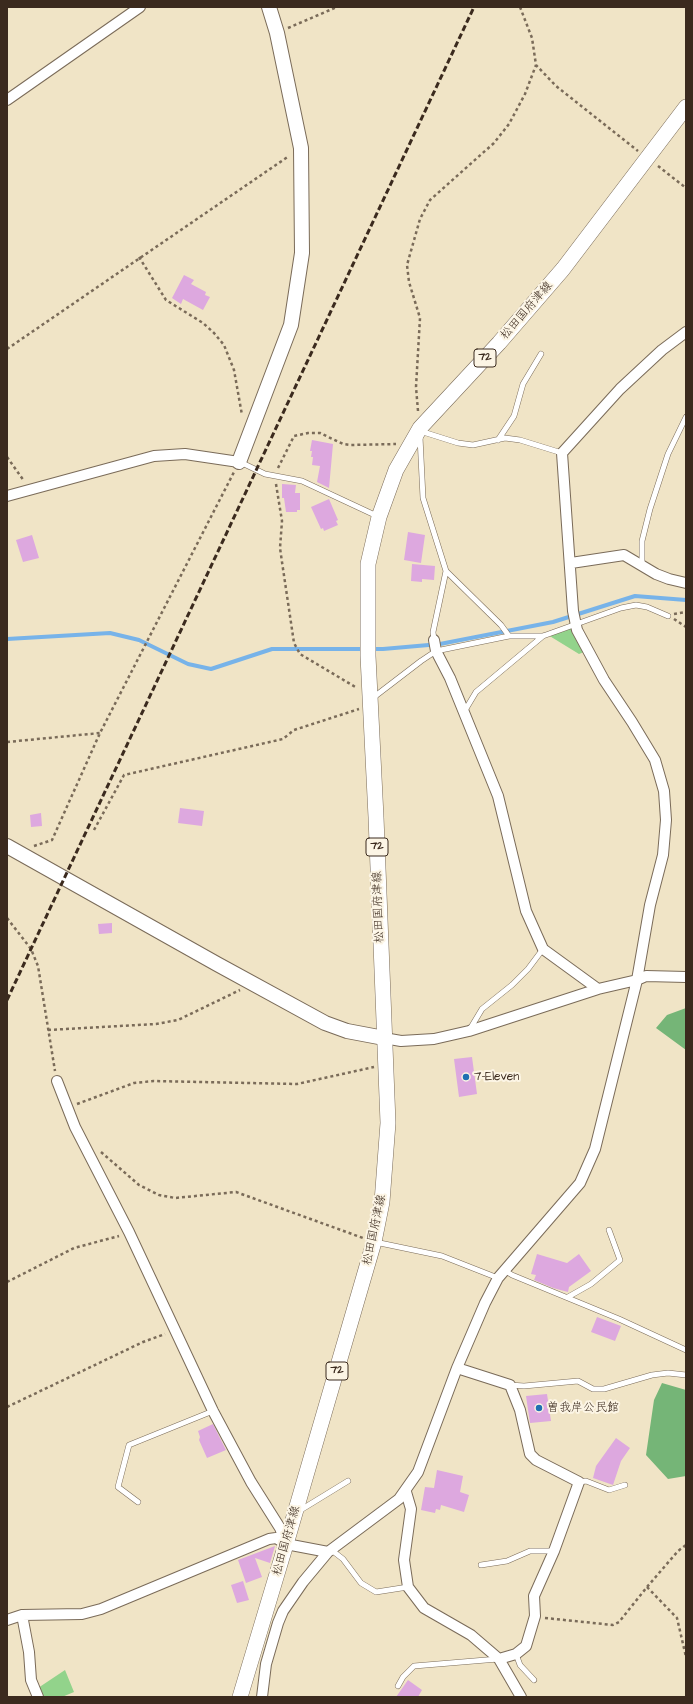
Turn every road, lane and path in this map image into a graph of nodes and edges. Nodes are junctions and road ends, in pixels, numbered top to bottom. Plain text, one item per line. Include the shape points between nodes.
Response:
1 (140, 7) edge
2 (269, 7) edge
3 (337, 7) edge
4 (520, 7) edge
5 (276, 33) junction
6 (536, 66) junction
7 (7, 100) edge
8 (686, 107) edge
9 (301, 148) junction
10 (648, 159) junction
11 (686, 188) edge
12 (139, 257) junction
13 (686, 332) edge
14 (7, 349) edge
15 (541, 354) dead end
16 (686, 417) edge
17 (253, 426) junction
18 (417, 434) junction
19 (498, 440) junction
20 (562, 453) junction
21 (7, 457) edge
22 (239, 462) junction
23 (275, 475) junction
24 (29, 489) junction
25 (7, 496) edge
26 (378, 517) junction
27 (571, 563) junction
28 (642, 564) junction
29 (446, 572) junction
30 (686, 583) edge
31 (668, 616) joint
32 (576, 625) junction
33 (686, 627) edge
34 (509, 636) junction
35 (543, 636) junction
36 (436, 647) junction
37 (370, 700) junction
38 (464, 713) junction
39 (100, 733) junction
40 (7, 742) edge
41 (94, 830) dead end
42 (7, 846) edge
43 (32, 846) dead end
44 (7, 918) edge
45 (543, 949) junction
46 (686, 977) edge
47 (636, 980) junction
48 (252, 984) junction
49 (598, 989) junction
50 (48, 1030) junction
51 (469, 1031) junction
52 (384, 1038) junction
53 (385, 1065) junction
54 (57, 1082) joint
55 (67, 1108) junction
56 (96, 1147) dead end
57 (610, 1230) dead end
58 (129, 1232) junction
59 (374, 1242) junction
60 (504, 1270) junction
61 (498, 1278) junction
62 (7, 1282) edge
63 (568, 1297) junction
64 (175, 1331) junction
65 (686, 1350) edge
66 (457, 1368) junction
67 (686, 1375) edge
68 (510, 1385) junction
69 (7, 1407) edge
70 (213, 1411) junction
71 (348, 1481) dead end
72 (579, 1482) junction
73 (625, 1485) dead end
74 (406, 1492) junction
75 (138, 1502) dead end
76 (294, 1514) junction
77 (286, 1544) junction
78 (686, 1545) edge
79 (554, 1551) junction
80 (328, 1552) junction
81 (481, 1565) dead end
82 (408, 1587) junction
83 (647, 1587) junction
84 (22, 1615) junction
85 (535, 1616) junction
86 (7, 1620) edge
87 (516, 1654) junction
88 (686, 1657) edge
89 (499, 1659) junction
90 (534, 1680) dead end
91 (398, 1686) dead end
92 (38, 1697) edge
93 (240, 1697) edge
94 (262, 1697) edge
95 (521, 1697) edge

1 - 7 street
2 - 5 street
3 - 5 path
4 - 6 path via 532,38
5 - 9 street
6 - 10 path via 556,86
6 - 18 path via 509,124 485,152 430,200 420,219 407,265 409,282 420,318 416,388
8 - 10 main road, 松田国府津線 / 72
9 - 12 path
9 - 17 street via 302,253 291,325
10 - 11 path
10 - 18 main road, 松田国府津線 / 72 via 563,270
12 - 14 path
12 - 17 path via 166,300 203,322 224,345 234,370 242,417 246,424
13 - 20 street via 662,350 620,389
15 - 19 lane via 523,384 514,416
16 - 28 lane via 668,454 650,509 642,542
17 - 22 street
18 - 19 lane via 473,445
18 - 23 path via 351,445 320,433 294,436
18 - 26 main road, 松田国府津線 / 72 via 396,470
18 - 29 lane via 423,498
19 - 20 lane via 520,440
20 - 27 street
21 - 24 path
22 - 23 lane via 265,474
22 - 24 street via 185,454 154,456
22 - 39 path
23 - 26 lane via 302,481
23 - 37 path via 282,522 282,562 294,643 300,654
24 - 25 street
26 - 37 main road, 松田国府津線 / 72 via 368,564
27 - 28 street via 624,555
27 - 32 street
28 - 30 street via 669,579
29 - 34 lane via 501,625
29 - 36 lane via 433,632
31 - 32 lane via 636,605
31 - 33 path
32 - 35 lane
32 - 47 street via 604,680 655,760 664,791 664,855 650,905
34 - 35 lane
34 - 36 lane
35 - 38 lane via 476,692
36 - 37 lane
36 - 38 street
37 - 41 path via 294,730 283,739 124,775
37 - 52 main road, 松田国府津線 / 72
38 - 45 street via 498,796 526,911
39 - 40 path
39 - 43 path via 52,840
42 - 48 street
44 - 50 path via 31,949 38,966
45 - 49 street
45 - 51 lane via 512,985 482,1009
46 - 47 street via 646,976
47 - 49 street
47 - 60 street via 594,1149 580,1183
48 - 50 path via 178,1020 156,1024
48 - 52 street via 325,1023 347,1031
49 - 51 street
50 - 54 path
51 - 52 street via 434,1039 401,1041
52 - 53 main road, 松田国府津線 / 72
53 - 55 path via 297,1084 134,1083
53 - 59 main road, 松田国府津線 / 72 via 388,1123 385,1170
54 - 55 street
55 - 58 street
56 - 59 path via 139,1185 159,1195 175,1198 236,1192
57 - 63 lane via 620,1260 591,1284
58 - 62 path via 74,1248
58 - 64 street
59 - 61 lane via 442,1256
59 - 76 main road, 松田国府津線 / 72
60 - 61 street
60 - 63 lane
61 - 66 street
63 - 65 lane
64 - 69 path via 143,1342
64 - 70 street
66 - 68 street
66 - 74 street via 418,1472
67 - 68 lane via 668,1372 604,1389 593,1389 578,1381
68 - 72 street via 520,1410 530,1454 536,1460
70 - 75 lane via 129,1445 118,1487
70 - 77 street via 251,1482 280,1528
71 - 76 lane
72 - 73 lane via 586,1481 609,1490
72 - 79 street
74 - 80 street
74 - 82 street via 411,1509 404,1560
76 - 77 main road, 松田国府津線 / 72
77 - 80 street
77 - 84 street via 276,1538 269,1539 101,1609 82,1614
77 - 93 main road, 松田国府津線 / 72
78 - 83 path
79 - 81 lane via 530,1551 507,1561
79 - 85 street via 534,1596
80 - 82 lane via 334,1552 344,1559 361,1583 376,1592
80 - 94 street via 302,1582 283,1611 266,1664
82 - 89 street via 424,1608 472,1634
83 - 85 path via 627,1614 613,1625
83 - 88 path via 677,1618
84 - 86 street
84 - 92 street via 31,1680
85 - 87 street via 526,1646
87 - 89 street
87 - 90 lane via 520,1665
89 - 91 lane via 414,1666
89 - 95 street

